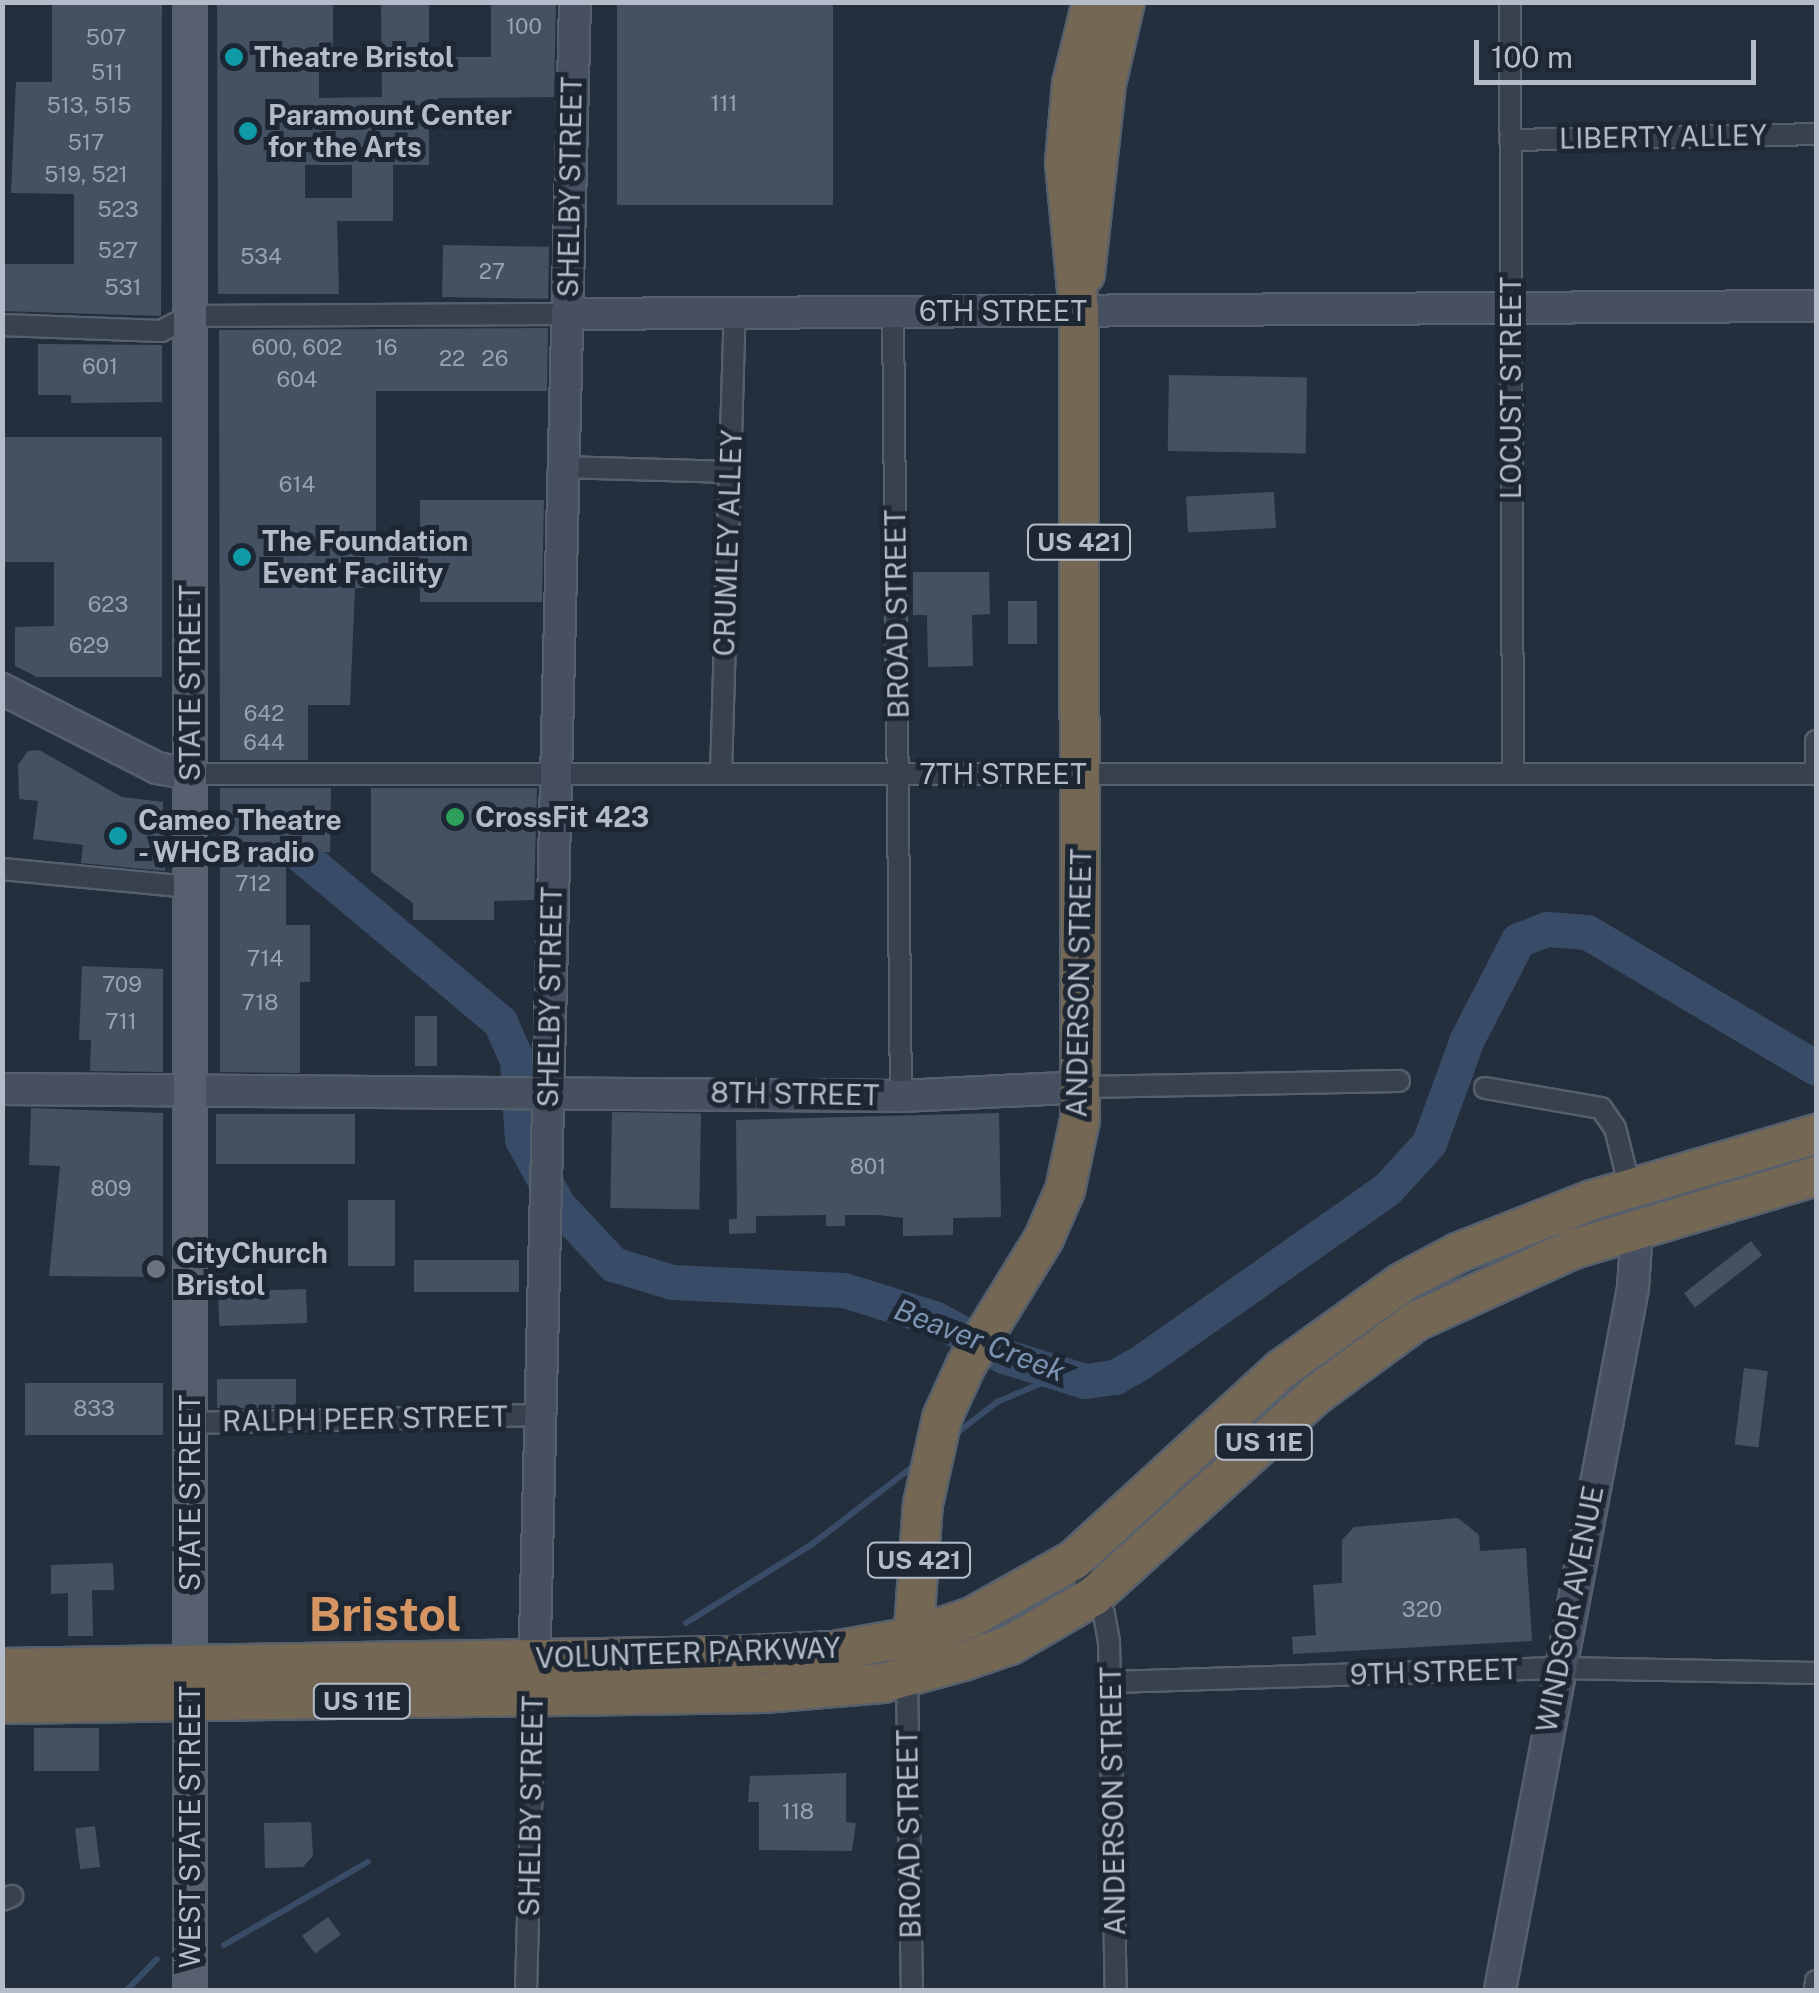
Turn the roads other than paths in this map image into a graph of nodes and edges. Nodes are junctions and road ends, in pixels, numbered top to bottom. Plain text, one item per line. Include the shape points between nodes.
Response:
1 (190, 2) edge
2 (575, 2) edge
3 (1092, 2) edge
4 (1126, 2) edge
5 (1510, 2) edge
6 (1816, 134) edge
7 (1510, 140) junction
8 (1816, 306) edge
9 (1511, 308) junction
10 (1079, 311) junction
11 (894, 312) junction
12 (735, 313) junction
13 (567, 314) junction
14 (190, 316) junction
15 (2, 325) edge
16 (564, 467) junction
17 (730, 472) junction
18 (2, 690) edge
19 (1816, 741) edge
20 (190, 774) junction
21 (556, 774) junction
22 (720, 774) junction
23 (898, 774) junction
24 (1080, 774) junction
25 (1513, 774) junction
26 (1816, 774) edge
27 (2, 868) edge
28 (190, 887) junction
29 (1399, 1081) dead end
30 (1082, 1088) junction
31 (1485, 1088) dead end
32 (2, 1089) edge
33 (190, 1095) junction
34 (541, 1095) junction
35 (902, 1096) junction
36 (1816, 1134) edge
37 (1816, 1176) edge
38 (1630, 1188) junction
39 (1637, 1228) junction
40 (540, 1415) junction
41 (190, 1424) junction
42 (1074, 1560) junction
43 (1094, 1596) junction
44 (916, 1636) junction
45 (534, 1659) junction
46 (190, 1663) junction
47 (2, 1668) edge
48 (1558, 1668) junction
49 (1816, 1672) edge
50 (907, 1678) junction
51 (1112, 1682) junction
52 (534, 1698) junction
53 (190, 1702) junction
54 (2, 1704) edge
55 (1816, 1981) edge
56 (190, 1990) edge
57 (526, 1990) edge
58 (912, 1990) edge
59 (1116, 1990) edge
60 (1500, 1990) edge
61 (1815, 1990) edge

1 - 14 main road, STATE STREET
2 - 13 street, SHELBY STREET
3 - 10 highway, ANDERSON STREET / US 421 via 1072,84 1065,162
4 - 10 highway, ANDERSON STREET / US 421 via 1106,84
5 - 7 street, LOCUST STREET
6 - 7 street, LIBERTY ALLEY
7 - 9 street, LOCUST STREET
8 - 9 street, 6TH STREET
9 - 10 street, 6TH STREET
9 - 25 street, LOCUST STREET
10 - 11 street, 6TH STREET
10 - 24 highway, ANDERSON STREET / US 421
11 - 12 street, 6TH STREET
11 - 23 street, BROAD STREET
12 - 13 street, 6TH STREET
12 - 17 street, CRUMLEY ALLEY
13 - 14 street, 6TH STREET
13 - 16 street, SHELBY STREET
14 - 15 street, 6TH STREET via 161,330
14 - 20 main road, STATE STREET
16 - 17 street
16 - 21 street, SHELBY STREET
17 - 22 street, CRUMLEY ALLEY
18 - 20 street via 157,768
19 - 26 street
20 - 21 street, 7TH STREET
20 - 28 main road, STATE STREET
21 - 22 street, 7TH STREET
21 - 34 street, SHELBY STREET
22 - 23 street, 7TH STREET
23 - 24 street, 7TH STREET
23 - 35 street, BROAD STREET
24 - 25 street, 7TH STREET
24 - 30 highway, ANDERSON STREET / US 421
25 - 26 street, 7TH STREET
27 - 28 street
28 - 33 main road, STATE STREET
29 - 30 street, 8TH STREET
30 - 35 street, 8TH STREET
30 - 44 highway, ANDERSON STREET / US 421 via 1065,1190 952,1391 925,1484
31 - 38 street via 1601,1108 1616,1128
32 - 33 street, 8TH STREET
33 - 34 street, 8TH STREET
33 - 41 main road, STATE STREET
34 - 35 street, 8TH STREET
34 - 40 street, SHELBY STREET via 546,1211
36 - 38 highway, VOLUNTEER PARKWAY / US 11E
37 - 39 highway, VOLUNTEER PARKWAY / US 11E
38 - 39 highway
38 - 42 highway, VOLUNTEER PARKWAY / US 11E via 1460,1252 1330,1330
39 - 43 highway, VOLUNTEER PARKWAY / US 11E via 1502,1278 1390,1339 1304,1405
39 - 48 street, WINDSOR AVENUE via 1633,1288
40 - 41 street, RALPH PEER STREET
40 - 45 street, SHELBY STREET
41 - 46 main road, STATE STREET
42 - 43 street, ANDERSON STREET
42 - 44 highway, VOLUNTEER PARKWAY / US 11E via 972,1617
43 - 50 highway, VOLUNTEER PARKWAY / US 11E via 1010,1645
43 - 51 street, ANDERSON STREET via 1106,1624
44 - 45 highway, VOLUNTEER PARKWAY / US 11E via 834,1652
44 - 50 highway, ANDERSON STREET / US 421
45 - 46 highway, VOLUNTEER PARKWAY / US 11E
45 - 52 street, SHELBY STREET
46 - 47 highway, US 11E
46 - 53 main road, WEST STATE STREET
48 - 49 street, 9TH STREET
48 - 51 street, 9TH STREET
48 - 60 street, WINDSOR AVENUE
50 - 52 highway, VOLUNTEER PARKWAY / US 11E via 782,1692
50 - 58 street, BROAD STREET
51 - 59 street, ANDERSON STREET
52 - 53 highway, VOLUNTEER PARKWAY / US 11E
52 - 57 street, SHELBY STREET
53 - 54 highway, US 11E
53 - 56 main road, WEST STATE STREET
55 - 61 street

